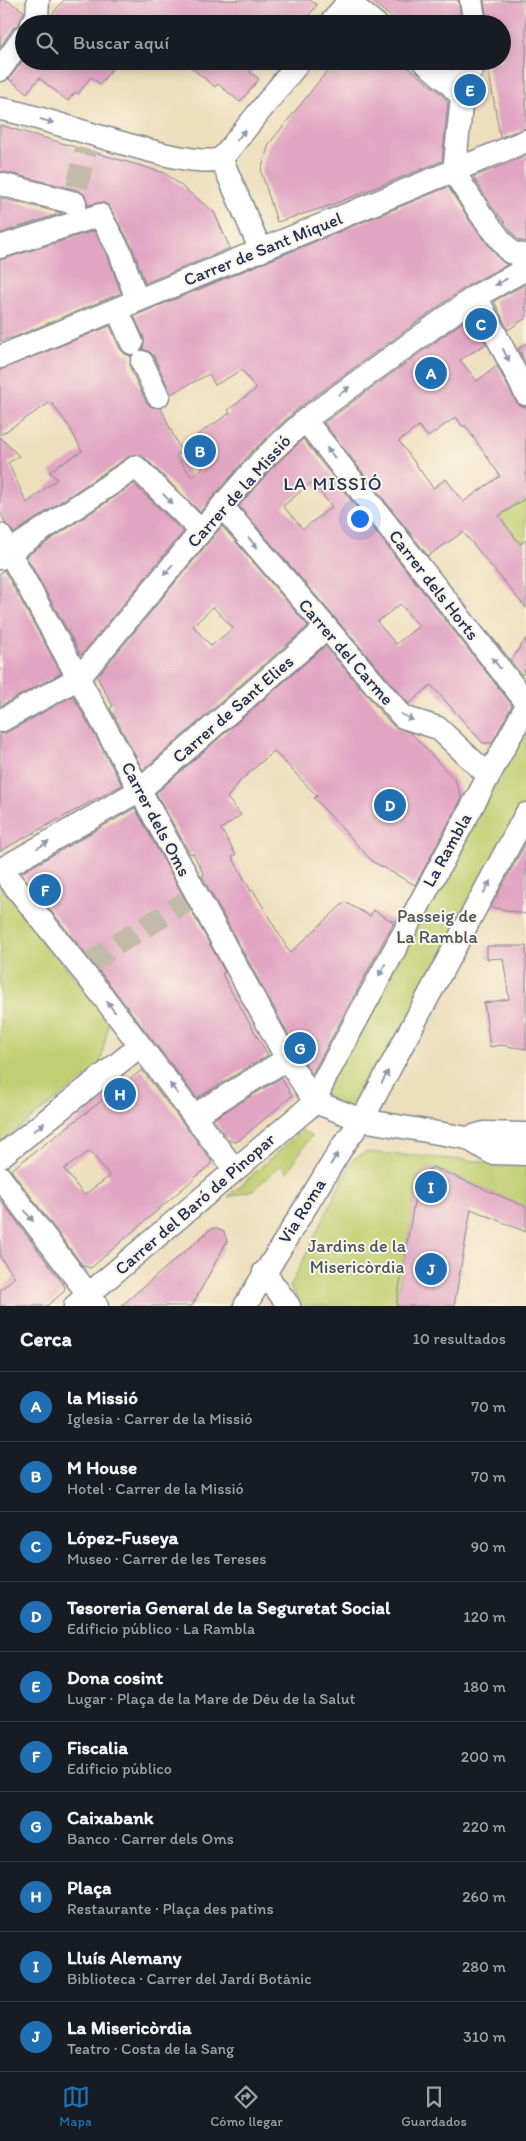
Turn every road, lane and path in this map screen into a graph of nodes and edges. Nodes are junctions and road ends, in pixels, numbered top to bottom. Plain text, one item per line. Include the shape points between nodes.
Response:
1 (38, 0) edge
2 (471, 0) edge
3 (347, 1) edge
4 (37, 15) edge
5 (337, 15) edge
6 (365, 15) edge
7 (474, 15) edge
8 (15, 49) edge
9 (0, 70) edge
10 (293, 70) edge
11 (434, 70) edge
12 (474, 70) edge
13 (448, 82) junction
14 (0, 109) edge
15 (526, 141) edge
16 (221, 158) junction
17 (454, 172) junction
18 (0, 184) edge
19 (78, 203) junction
20 (0, 247) edge
21 (261, 251) junction
22 (526, 256) edge
23 (526, 269) edge
24 (476, 296) junction
25 (127, 305) junction
26 (0, 357) edge
27 (526, 394) edge
28 (158, 396) dead end
29 (305, 420) junction
30 (222, 506) junction
31 (200, 531) junction
32 (3, 549) edge
33 (325, 629) junction
34 (79, 678) junction
35 (526, 702) edge
36 (526, 707) edge
37 (0, 721) edge
38 (488, 775) junction
39 (140, 790) junction
40 (526, 814) edge
41 (0, 869) edge
42 (140, 1046) junction
43 (287, 1059) junction
44 (314, 1102) junction
45 (195, 1115) junction
46 (362, 1120) junction
47 (526, 1134) edge
48 (467, 1138) junction
49 (526, 1154) edge
50 (0, 1156) edge
51 (235, 1170) junction
52 (0, 1177) edge
53 (264, 1272) junction
54 (87, 1302) edge
55 (245, 1306) edge
56 (289, 1306) edge

1 - 4 street
2 - 7 street
3 - 5 street
3 - 6 street
8 - 9 street
16 -> 10 street
11 - 13 street
12 - 13 street via 463,79
13 - 17 street via 462,98
14 -> 16 street via 88,141 169,156 213,161
15 - 17 street, Carrer de Sant Miquel
16 - 21 street
17 - 21 street, Carrer de Sant Miquel
17 - 22 street via 510,252
18 - 19 street
19 - 20 street
19 - 25 street via 100,215 120,252
21 - 25 street, Carrer de Sant Miquel
23 -> 24 street, Carrer de la Missió
24 -> 27 street
29 -> 24 street, Carrer de la Missió
25 - 26 street, Carrer de Sant Miquel
25 - 28 street via 137,353
29 - 30 street, Carrer de la Missió via 262,460
35 -> 29 street, Carrer dels Horts
30 - 31 street, Carrer de la Missió
30 -> 33 street, Carrer del Carme
32 -> 31 street via 136,467
31 -> 34 street, Carrer de la Missió
32 - 34 street, Carrer dels Oms
33 -> 38 street, Carrer del Carme via 403,717 438,728
33 - 39 street, Carrer de Sant Elies
34 - 37 street
34 - 39 street, Carrer dels Oms
36 - 38 street, La Rambla
38 -> 44 street, La Rambla
41 -> 39 street, Carrer de Sant Elies
39 - 43 street, Carrer dels Oms via 191,899
46 -> 40 street
42 -> 41 street via 86,967
45 -> 42 street
50 -> 42 street
43 - 44 street, Carrer dels Oms
43 - 45 street
44 - 46 street
44 - 51 street, Carrer del Baró de Pinopar
45 - 51 street
46 - 48 street
53 -> 46 street, Via Roma
47 - 48 street via 484,1133
48 - 49 street via 492,1153
51 - 54 street, Carrer del Baró de Pinopar
52 -> 54 street
53 - 55 street, Via Roma
53 - 56 street

